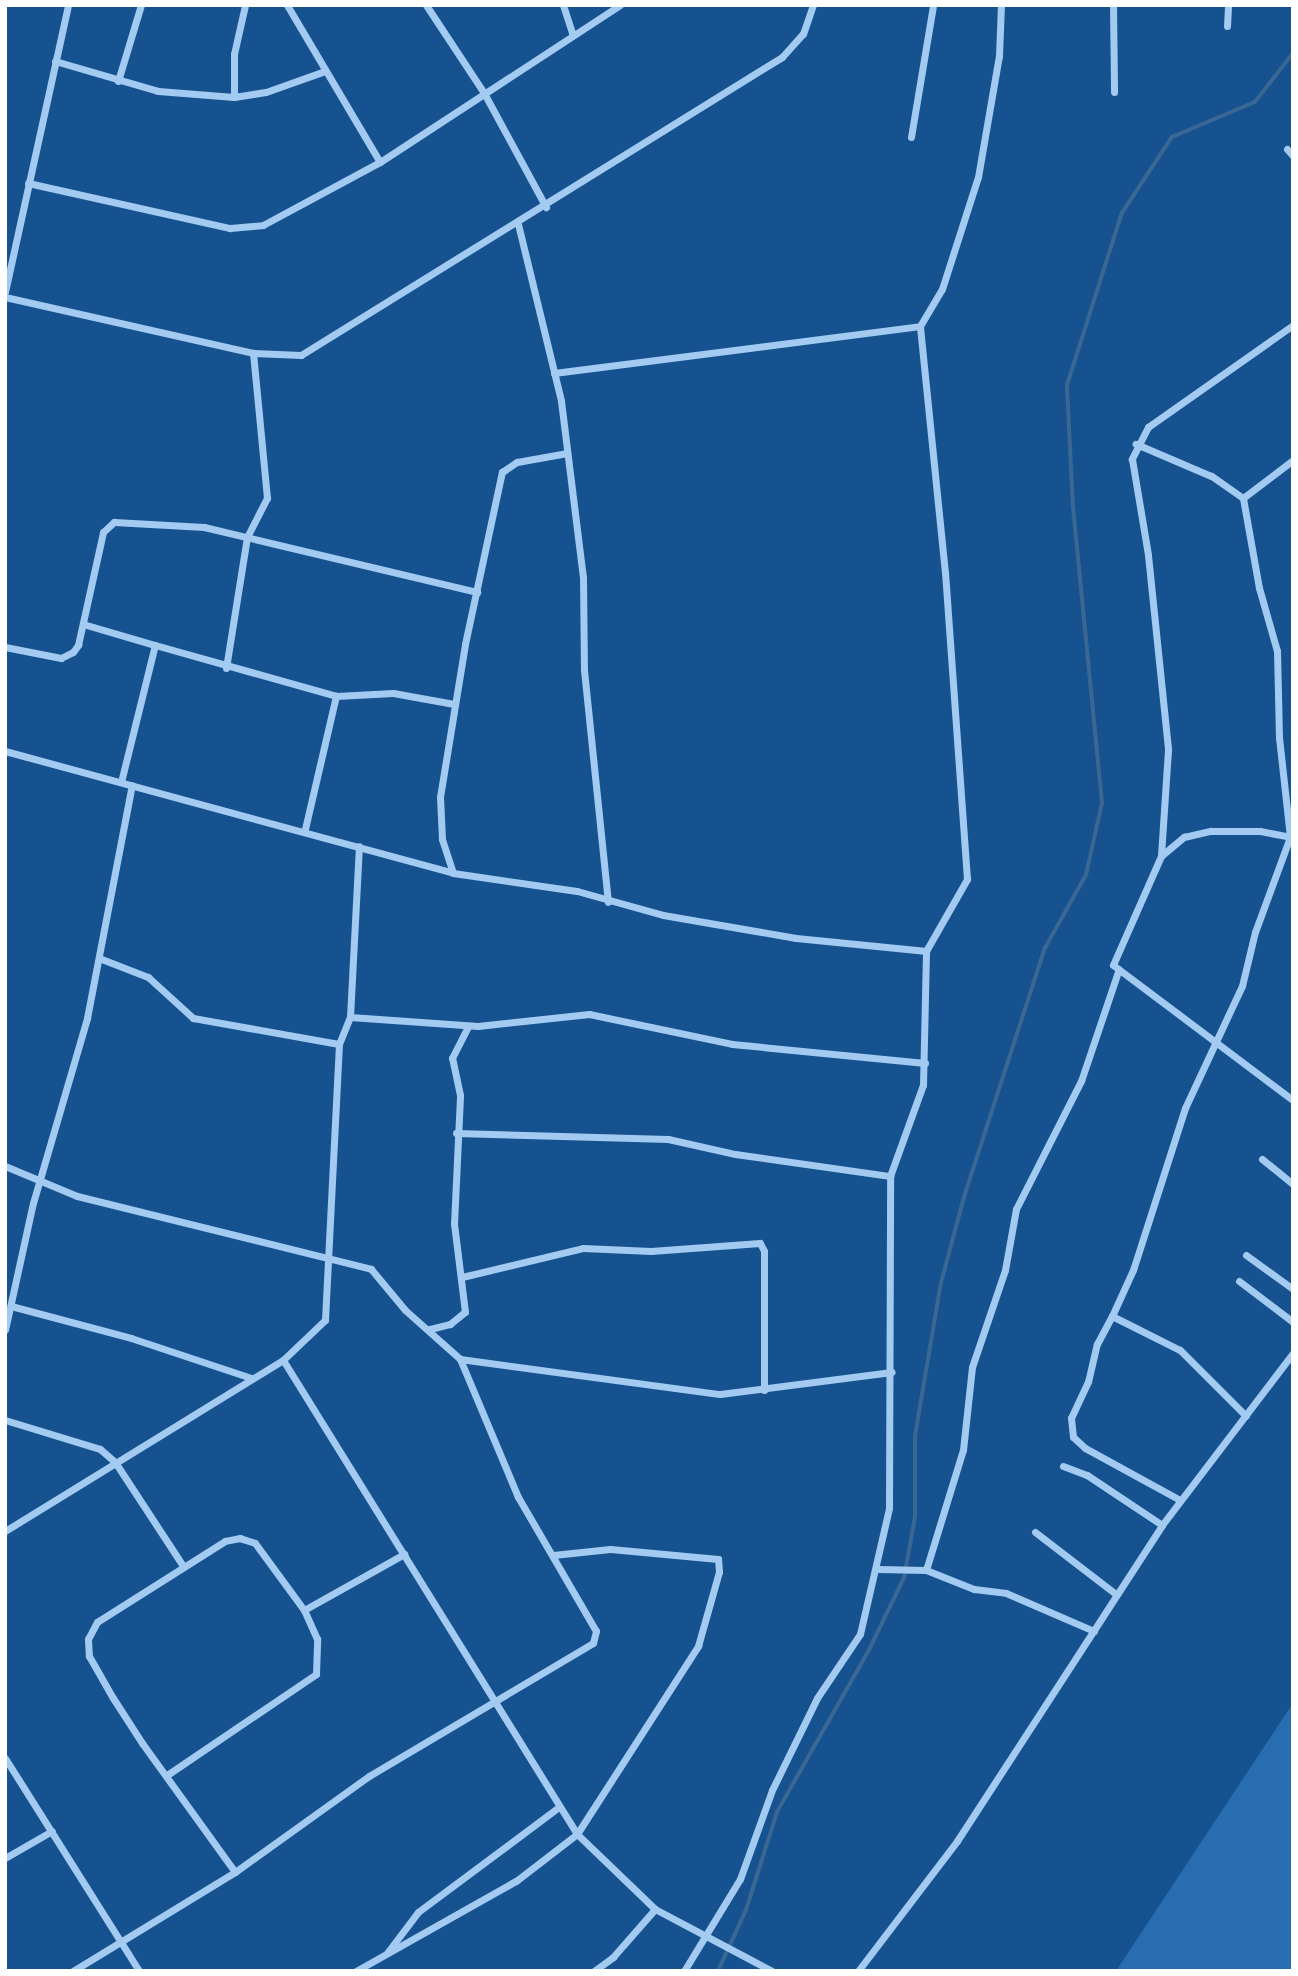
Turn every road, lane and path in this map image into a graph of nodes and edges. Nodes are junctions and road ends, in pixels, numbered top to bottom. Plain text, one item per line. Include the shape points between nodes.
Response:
1 (68, 5) edge
2 (141, 5) edge
3 (245, 5) edge
4 (287, 5) edge
5 (426, 5) edge
6 (563, 5) edge
7 (620, 5) edge
8 (813, 5) edge
9 (933, 5) edge
10 (1001, 5) edge
11 (1113, 5) edge
12 (1228, 5) edge
13 (1227, 26) dead end
14 (573, 35) junction
15 (55, 61) junction
16 (325, 71) junction
17 (118, 81) junction
18 (1114, 92) dead end
19 (484, 93) junction
20 (234, 97) junction
21 (911, 137) dead end
22 (1287, 149) dead end
23 (1293, 156) edge
24 (380, 162) junction
25 (28, 183) junction
26 (546, 207) junction
27 (517, 224) junction
28 (5, 295) edge
29 (1293, 325) edge
30 (920, 326) junction
31 (253, 353) junction
32 (554, 373) junction
33 (1136, 444) junction
34 (567, 453) junction
35 (1293, 460) edge
36 (1293, 469) edge
37 (1281, 470) junction
38 (1243, 498) junction
39 (247, 537) junction
40 (477, 592) junction
41 (83, 624) junction
42 (155, 645) junction
43 (5, 647) edge
44 (226, 668) junction
45 (336, 696) junction
46 (454, 704) junction
47 (5, 751) edge
48 (121, 782) junction
49 (132, 785) junction
50 (305, 829) junction
51 (1290, 837) junction
52 (359, 846) junction
53 (1161, 856) junction
54 (453, 873) junction
55 (608, 902) junction
56 (926, 951) junction
57 (99, 958) junction
58 (1119, 970) junction
59 (350, 1017) junction
60 (468, 1026) junction
61 (1214, 1042) junction
62 (339, 1044) junction
63 (925, 1063) junction
64 (1293, 1100) edge
65 (456, 1133) junction
66 (1262, 1159) dead end
67 (5, 1166) edge
68 (890, 1176) junction
69 (41, 1179) junction
70 (1293, 1184) edge
71 (328, 1255) junction
72 (1246, 1255) dead end
73 (462, 1277) junction
74 (1239, 1281) dead end
75 (1293, 1289) edge
76 (11, 1306) junction
77 (1112, 1316) junction
78 (1293, 1322) edge
79 (430, 1329) junction
80 (5, 1330) edge
81 (1293, 1353) edge
82 (460, 1359) junction
83 (283, 1360) junction
84 (892, 1372) junction
85 (251, 1378) junction
86 (765, 1390) junction
87 (1246, 1416) junction
88 (5, 1420) edge
89 (115, 1462) junction
90 (1063, 1466) dead end
91 (1180, 1500) junction
92 (1162, 1525) junction
93 (5, 1531) edge
94 (1035, 1532) dead end
95 (404, 1554) junction
96 (553, 1555) junction
97 (183, 1566) junction
98 (878, 1569) junction
99 (926, 1570) junction
100 (1117, 1595) junction
101 (304, 1610) junction
102 (1094, 1631) junction
103 (493, 1705) junction
104 (5, 1758) edge
105 (167, 1775) junction
106 (559, 1807) junction
107 (52, 1831) junction
108 (577, 1835) junction
109 (5, 1858) edge
110 (235, 1872) junction
111 (655, 1909) junction
112 (707, 1936) junction
113 (120, 1941) junction
114 (385, 1956) junction
115 (73, 1971) edge
116 (139, 1971) edge
117 (356, 1971) edge
118 (594, 1971) edge
119 (684, 1971) edge
120 (772, 1971) edge
121 (858, 1971) edge

1 - 15 street
2 - 17 street
3 - 20 street via 234,54
4 - 16 street
5 - 19 street
6 - 14 street
7 - 14 street
8 - 26 street via 803,34 782,57
9 - 21 street
10 - 30 street via 999,56 978,177 942,289
11 - 18 street
12 - 13 street
14 - 19 street
15 - 17 street
15 - 25 street
16 - 20 street via 265,92
16 - 24 street
17 - 20 street via 185,95
19 - 24 street
19 - 26 street
22 - 23 street
24 - 25 street via 295,212 263,225 230,228
25 - 28 street
26 - 27 street
27 - 31 street via 326,344 293,356
27 - 32 street
28 - 31 street
29 - 33 street via 1173,408
30 - 32 street
30 - 56 street via 945,573 967,878
31 - 39 street via 267,498
32 - 34 street
33 - 38 street via 1211,476
33 - 53 street via 1132,459 1148,555 1168,750
34 - 40 street via 516,462 502,472
34 - 55 street via 583,577 584,670
35 - 37 street
36 - 37 street
37 - 38 street
38 - 51 street via 1259,588 1277,651 1279,738
39 - 40 street
39 - 41 street via 154,521 107,525
39 - 44 street
40 - 46 street
41 - 42 street
41 - 43 street via 78,645 61,658
42 - 44 street
42 - 48 street
44 - 45 street
45 - 46 street via 393,692
45 - 50 street
46 - 54 street via 439,822
47 - 48 street
48 - 49 street
49 - 50 street
49 - 57 street
50 - 52 street
51 - 53 street via 1260,831 1211,831 1184,837
51 - 61 street via 1255,932 1242,986
52 - 54 street
52 - 59 street
53 - 58 street via 1112,965
54 - 55 street via 577,891
55 - 56 street via 796,938
56 - 63 street
57 - 62 street via 148,977 193,1018
57 - 69 street via 79,1051
58 - 61 street
58 - 99 street via 1081,1081 1016,1209 1004,1270 972,1367 963,1450
59 - 60 street
59 - 62 street
60 - 63 street via 589,1014 732,1044
60 - 65 street via 452,1058 460,1095
61 - 64 street
61 - 77 street via 1185,1108 1133,1269
62 - 71 street
63 - 68 street via 913,1118
65 - 68 street via 668,1139 735,1154
65 - 73 street via 454,1224
66 - 70 street
67 - 69 street
68 - 84 street
69 - 71 street via 77,1196 148,1215 250,1242
69 - 76 street
71 - 79 street via 371,1269 405,1310
71 - 83 street via 325,1320
72 - 75 street
73 - 79 street via 465,1312 450,1324
73 - 86 street via 583,1248 651,1251 760,1243 764,1251
74 - 78 street
76 - 80 street
76 - 85 street via 131,1338
77 - 87 street via 1180,1350
77 - 91 street via 1071,1418 1073,1437
79 - 82 street
81 - 87 street
82 - 86 street via 677,1390 720,1394
82 - 96 street via 518,1497
83 - 85 street
83 - 95 street
84 - 86 street
84 - 98 street via 889,1508
85 - 89 street
87 - 91 street
88 - 89 street via 82,1441
89 - 93 street
89 - 97 street
90 - 92 street via 1087,1475
91 - 92 street
92 - 100 street
94 - 100 street
95 - 101 street
95 - 103 street
96 - 103 street via 596,1638
96 - 108 street via 610,1549 713,1556 720,1563 698,1646
97 - 101 street via 225,1541 240,1538 256,1543
97 - 105 street via 97,1622 88,1639 89,1656 113,1698
98 - 99 street
98 - 112 street via 860,1634 835,1668 791,1748 740,1879
99 - 102 street via 974,1589 1006,1593
100 - 102 street
101 - 105 street via 317,1639 316,1674
102 - 121 street via 957,1842
103 - 106 street
103 - 110 street via 369,1776
104 - 107 street
105 - 110 street
106 - 108 street
106 - 114 street via 418,1912
107 - 109 street
107 - 113 street
108 - 111 street
108 - 114 street via 516,1881
110 - 113 street
111 - 112 street
111 - 118 street via 613,1957
112 - 119 street
112 - 120 street
113 - 115 street
113 - 116 street
114 - 117 street

